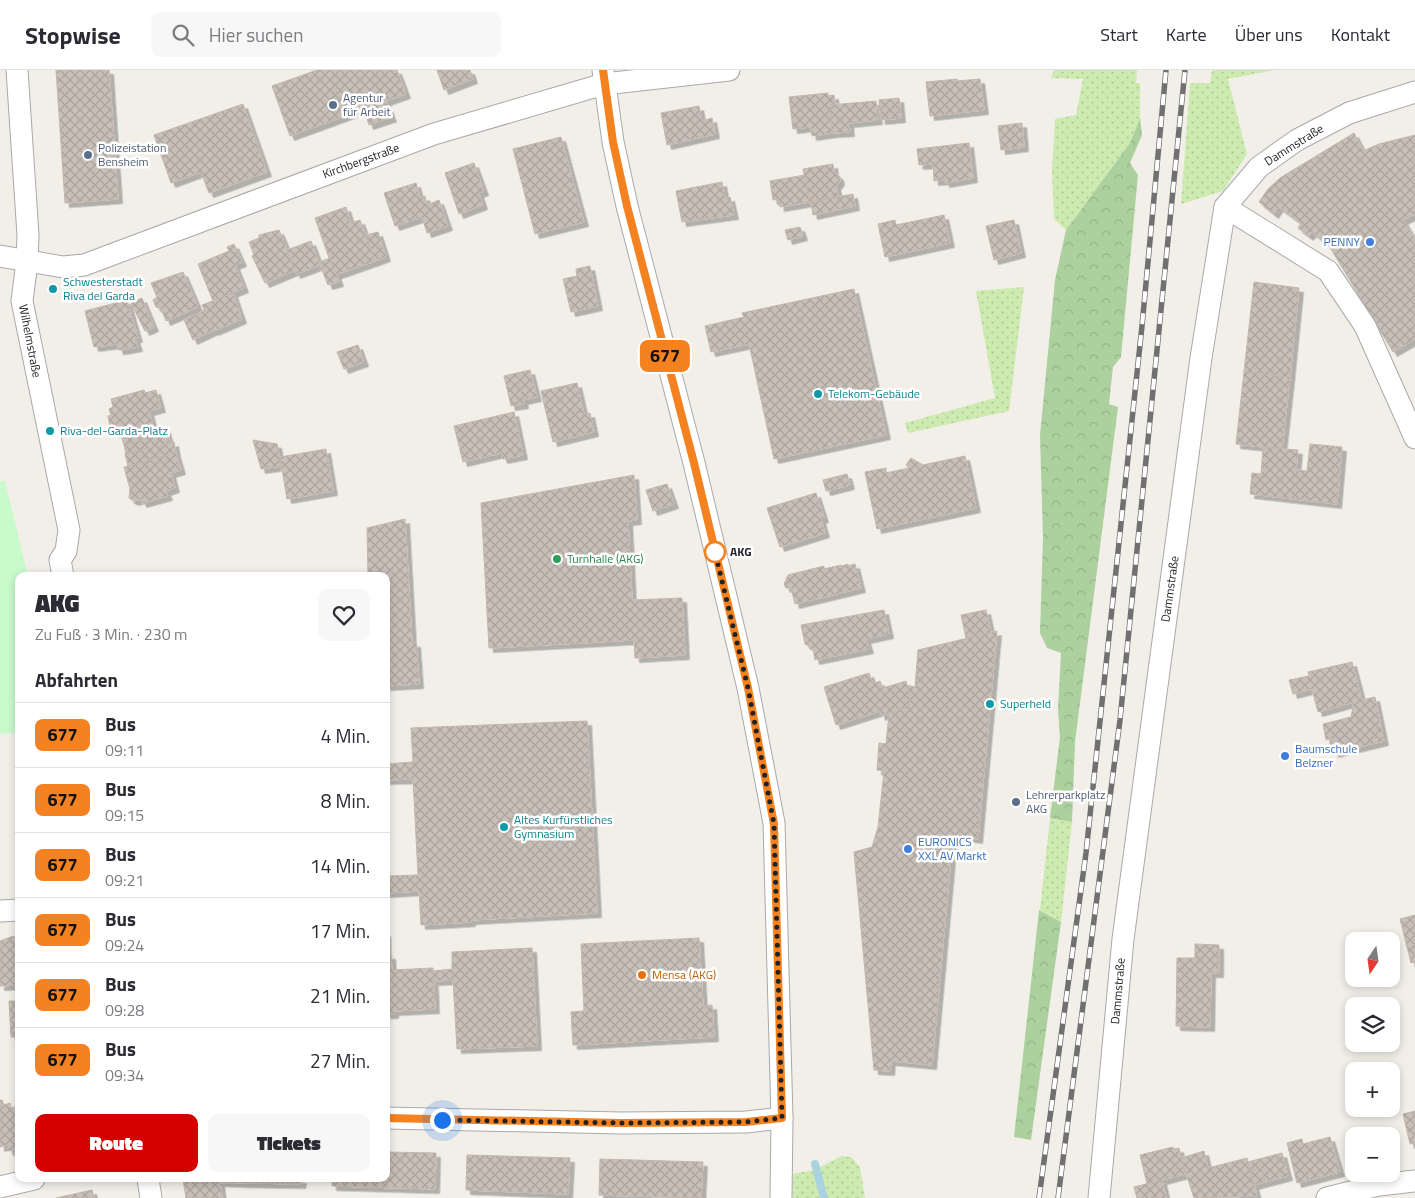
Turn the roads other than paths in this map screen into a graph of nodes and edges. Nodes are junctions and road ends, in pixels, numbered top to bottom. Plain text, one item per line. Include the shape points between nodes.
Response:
1 (17, 70) edge
2 (729, 70) edge
3 (603, 77) edge
4 (1415, 92) edge
5 (1226, 207) junction
6 (0, 256) edge
7 (27, 262) junction
8 (1415, 438) edge
9 (62, 572) edge
10 (15, 910) edge
11 (0, 911) edge
12 (390, 1118) edge
13 (782, 1118) junction
14 (1415, 1181) edge
15 (21, 1182) edge
16 (148, 1182) edge
17 (0, 1187) edge
18 (151, 1198) edge
19 (781, 1198) edge
20 (1099, 1198) edge
21 (1327, 1198) edge

1 - 7 street, Wilhelmstraße
2 - 3 street, Kirchbergstraße
3 - 7 street, Kirchbergstraße via 434,134 84,265 62,267
3 - 13 street via 627,206 748,688 774,824
4 - 5 street, Dammstraße via 1349,113 1297,140 1259,167
5 - 8 street via 1328,271 1365,326
5 - 20 street, Dammstraße via 1201,358 1123,939
6 - 7 street, Kirchbergstraße
7 - 9 street, Wilhelmstraße via 22,301 69,530 66,551 60,560
10 - 11 street
12 - 13 street via 621,1123 746,1122
13 - 19 street
14 - 21 street via 1378,1185
15 - 17 street
16 - 18 street

